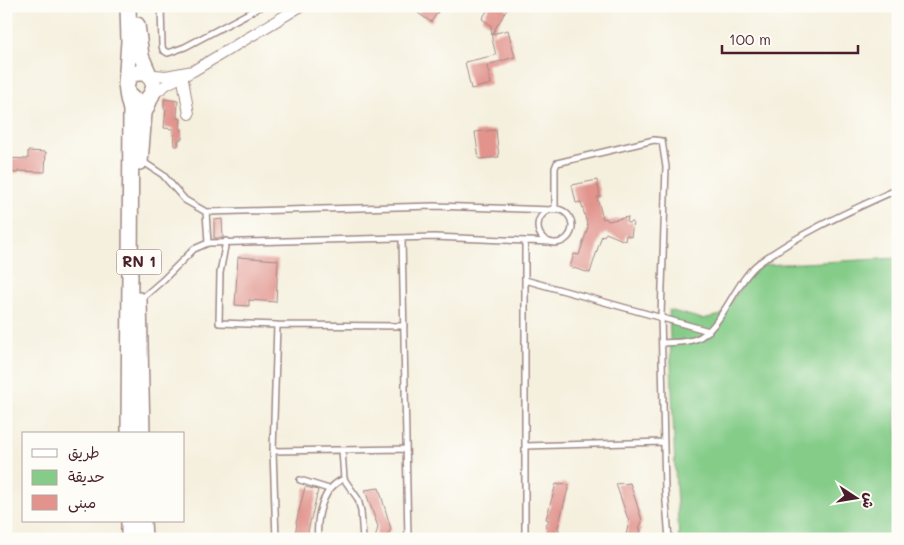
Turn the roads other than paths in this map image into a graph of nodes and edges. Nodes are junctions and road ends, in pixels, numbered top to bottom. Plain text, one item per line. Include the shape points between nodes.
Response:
1 (128, 6) edge
2 (137, 6) edge
3 (161, 6) edge
4 (247, 6) edge
5 (262, 6) edge
6 (301, 6) edge
7 (248, 15) junction
8 (182, 75) junction
9 (150, 85) junction
10 (127, 90) junction
11 (189, 114) dead end
12 (140, 160) junction
13 (898, 189) edge
14 (553, 210) junction
15 (206, 212) junction
16 (402, 238) junction
17 (226, 241) junction
18 (524, 241) junction
19 (550, 242) junction
20 (208, 243) junction
21 (525, 280) junction
22 (139, 300) junction
23 (661, 316) junction
24 (277, 325) junction
25 (404, 326) junction
26 (709, 330) junction
27 (662, 343) junction
28 (129, 432) edge
29 (142, 432) edge
30 (664, 442) junction
31 (525, 446) junction
32 (406, 449) junction
33 (342, 450) junction
34 (273, 452) junction
35 (344, 479) junction
36 (300, 480) dead end
37 (329, 489) junction
38 (129, 522) edge
39 (143, 522) edge
40 (129, 539) edge
41 (144, 539) edge
42 (276, 539) edge
43 (318, 539) edge
44 (363, 539) edge
45 (408, 539) edge
46 (525, 539) edge
47 (669, 539) edge

1 - 10 main road, RN 1
2 - 9 main road via 141,56
3 - 7 lane via 162,46 168,53
4 - 7 lane
5 - 7 lane
6 - 8 street
8 - 9 street
8 - 9 street via 166,76
8 - 11 street
9 - 10 main road via 143,101 134,100
9 - 10 main road via 139,73 130,77
9 - 12 main road, RN 1
10 - 28 main road, RN 1 via 131,110
12 - 15 lane via 163,175 185,200
12 - 22 main road, RN 1
13 - 26 lane via 804,234 758,264
14 - 15 lane via 434,206
14 - 19 lane via 542,215 538,226 541,236
14 - 19 lane via 568,216 571,231 565,240
14 - 23 lane via 557,163 654,140 662,141 666,167
15 - 20 lane
16 - 17 lane
16 - 18 lane
16 - 25 lane
17 - 20 lane
17 - 24 lane via 220,273 220,323
18 - 19 lane
18 - 21 lane
20 - 22 lane via 194,249
21 - 23 lane
21 - 31 lane
22 - 29 main road, RN 1
23 - 26 lane
23 - 27 lane
24 - 25 lane
24 - 34 lane
25 - 32 lane
26 - 27 lane via 686,342
27 - 30 lane
30 - 31 lane
30 - 47 lane
31 - 46 lane
32 - 33 lane
32 - 45 lane
33 - 34 lane
33 - 35 lane
34 - 42 lane
35 - 37 lane
35 - 44 lane via 358,498
36 - 37 lane
37 - 43 lane via 320,512
38 - 40 main road
39 - 41 main road

